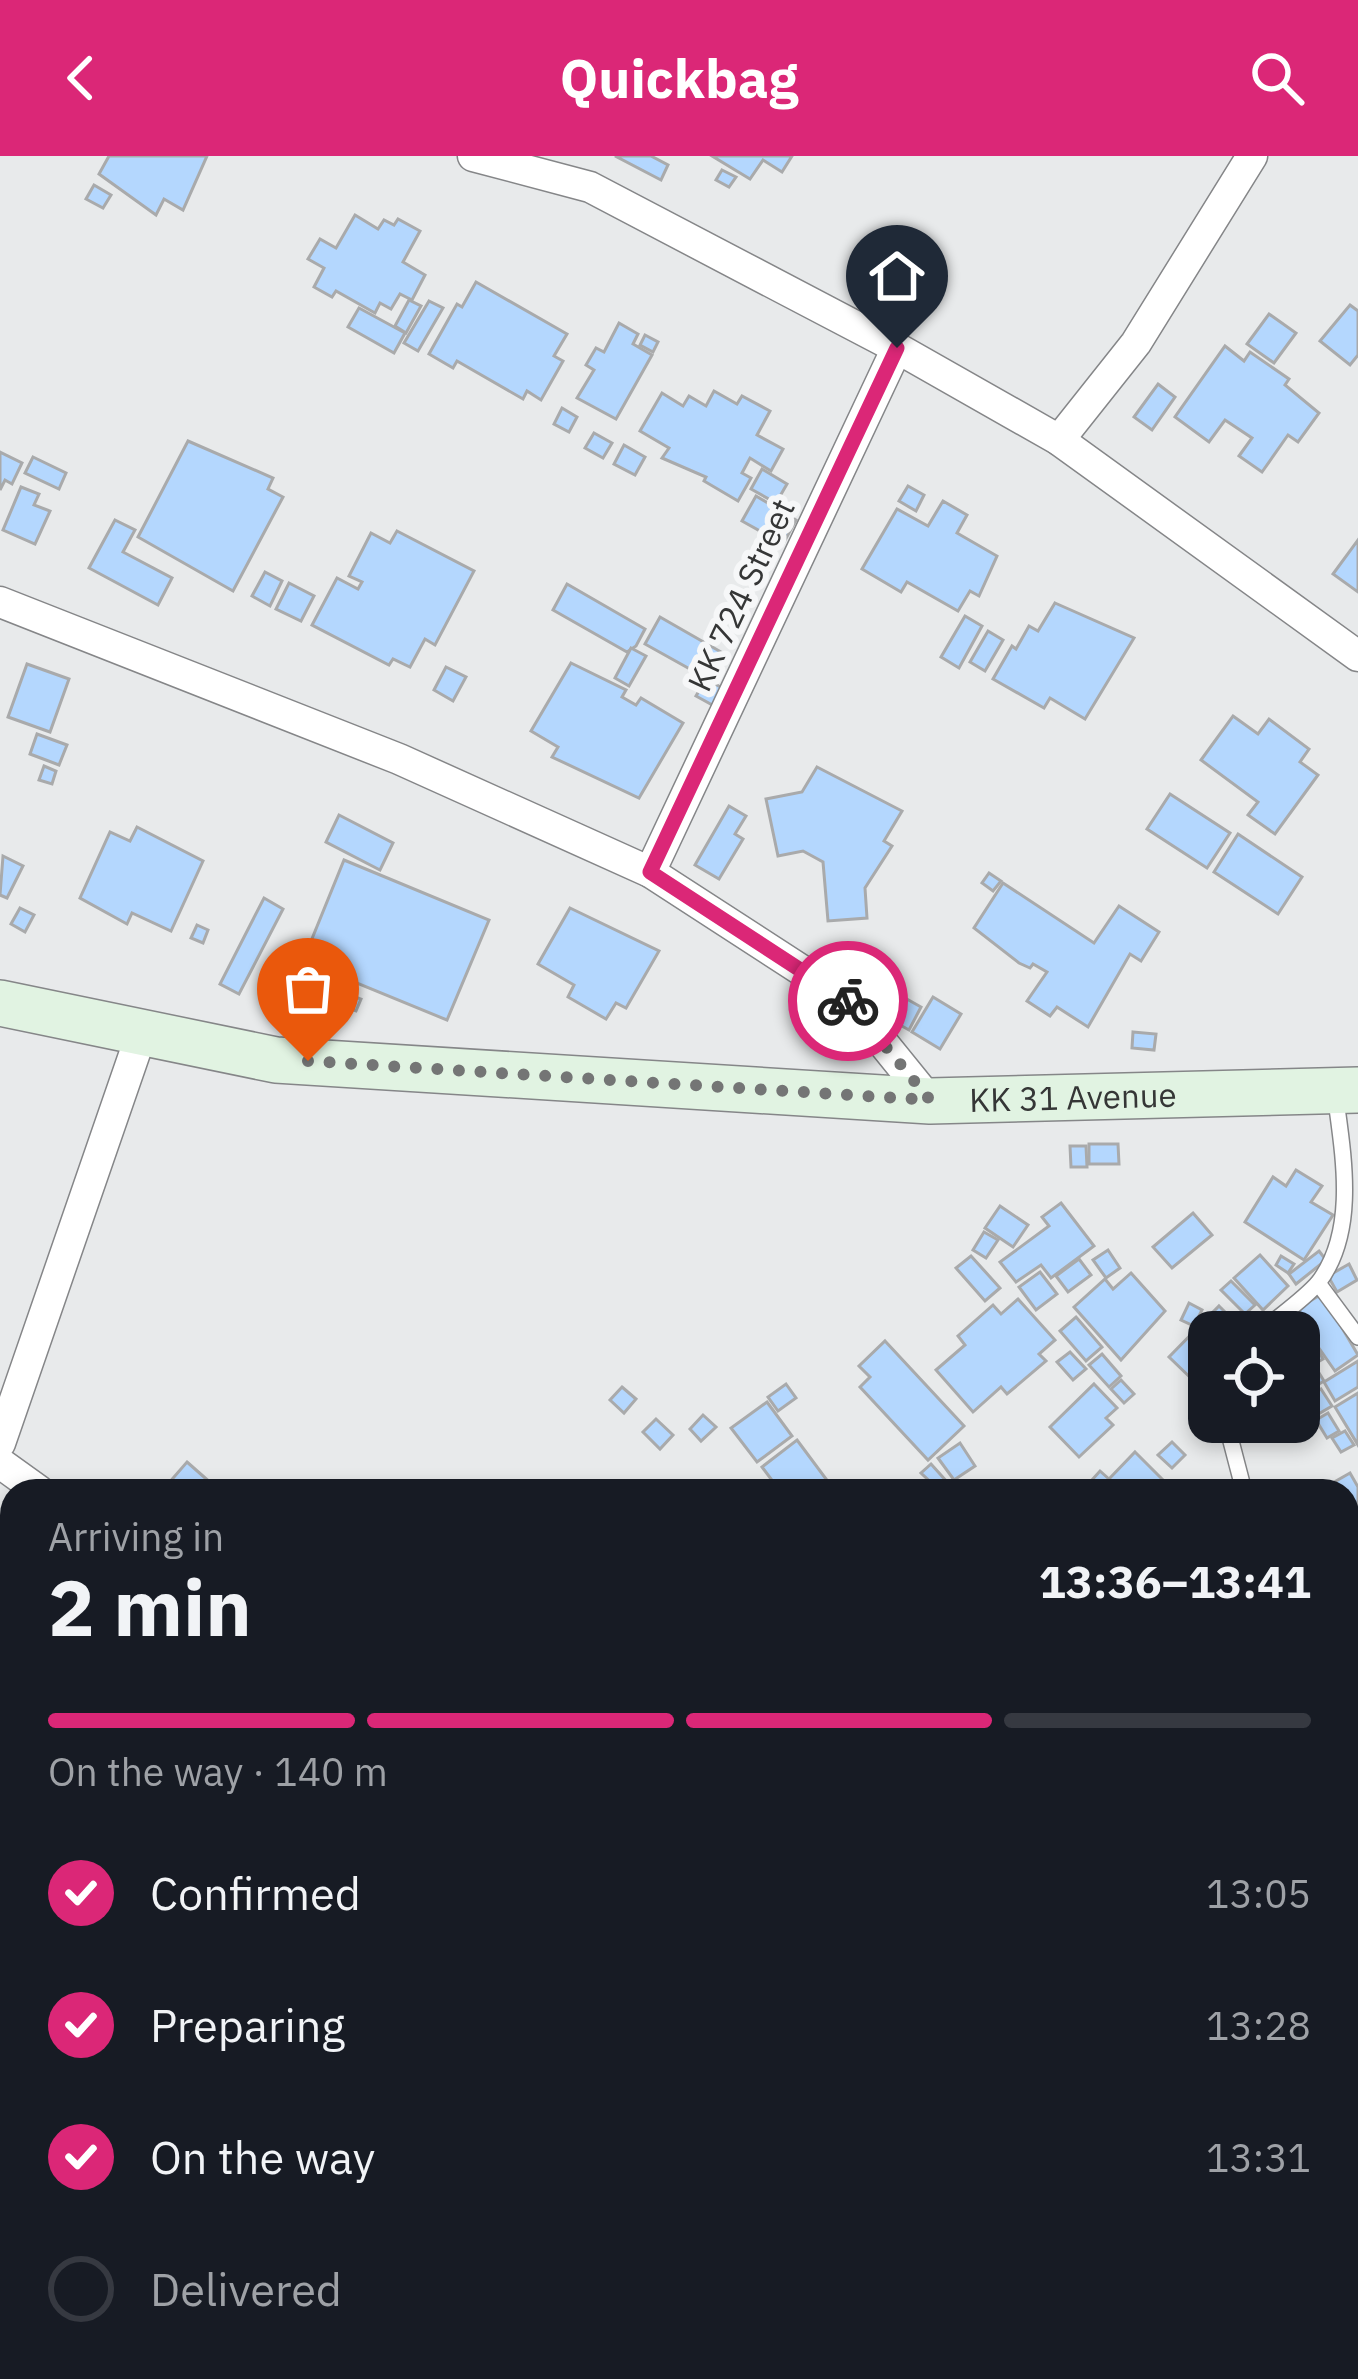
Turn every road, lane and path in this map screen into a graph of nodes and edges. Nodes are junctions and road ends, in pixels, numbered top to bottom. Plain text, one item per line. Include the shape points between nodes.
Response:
1 (472, 156) edge
2 (1252, 156) edge
3 (897, 348) junction
4 (1059, 440) junction
5 (0, 602) edge
6 (1358, 656) edge
7 (650, 872) junction
8 (0, 1003) edge
9 (141, 1035) junction
10 (1346, 1090) edge
11 (930, 1100) junction
12 (1318, 1283) junction
13 (1285, 1311) edge
14 (1358, 1337) edge
15 (0, 1443) edge
16 (1229, 1443) edge
17 (1239, 1479) edge

1 - 3 street via 590,187
2 - 4 street via 1136,343
3 - 4 street
3 - 7 street, KK 724 Street
4 - 6 street
5 - 7 street via 399,759
7 - 11 street via 849,1001
8 - 9 main road, KK 31 Avenue
9 - 11 main road, KK 31 Avenue via 276,1060
9 - 15 street
10 - 11 main road, KK 31 Avenue
10 - 12 lane via 1347,1187 1337,1252
12 - 13 lane
12 - 14 lane
16 - 17 lane

